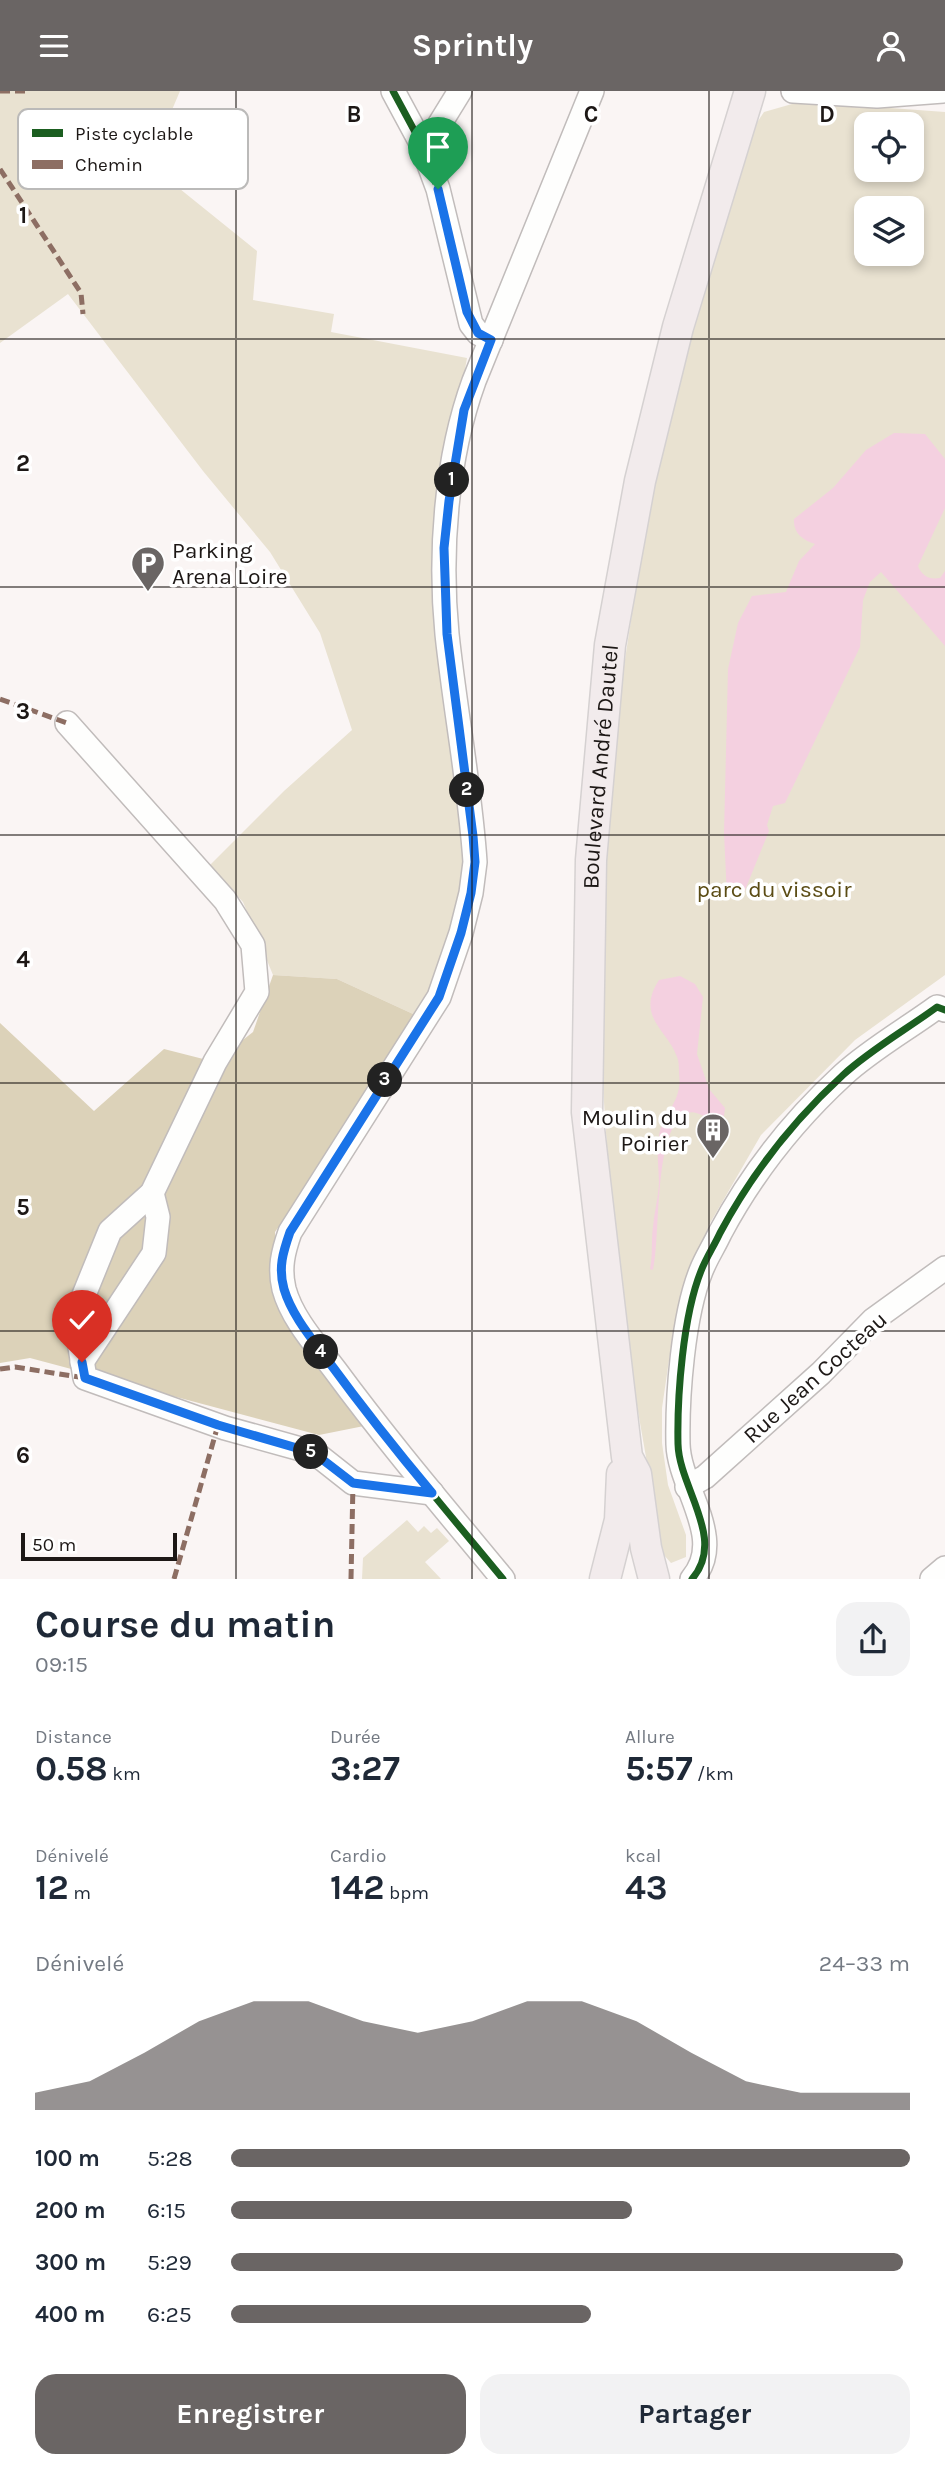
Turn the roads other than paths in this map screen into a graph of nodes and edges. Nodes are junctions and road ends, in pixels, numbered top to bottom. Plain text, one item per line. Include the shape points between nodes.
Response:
1 (393, 91) edge
2 (460, 91) edge
3 (592, 91) edge
4 (750, 91) edge
5 (793, 91) edge
6 (943, 91) edge
7 (421, 143) junction
8 (491, 340) junction
9 (67, 723) dead end
10 (945, 1010) edge
11 (152, 1193) junction
12 (945, 1268) edge
13 (82, 1362) junction
14 (627, 1457) junction
15 (687, 1487) junction
16 (432, 1493) junction
17 (945, 1568) edge
18 (503, 1579) edge
19 (605, 1579) edge
20 (623, 1579) edge
21 (645, 1579) edge
22 (654, 1579) edge
23 (692, 1579) edge
24 (932, 1579) edge

1 - 7 street
2 - 7 street via 436,130
3 - 8 street
4 - 14 main road, Boulevard André Dautel via 678,327 640,481 610,645 591,859 587,1112
5 - 6 street via 877,96
7 - 8 street via 438,189 467,312 478,333
8 - 16 street via 464,410 444,548 447,634 473,836 471,893 439,997 290,1232 281,1271 285,1291 307,1332
9 - 11 street via 225,900 253,945 257,992 215,1062
10 - 15 street via 937,1007 844,1074 779,1141 738,1199 700,1272 684,1337 678,1445
11 - 13 street via 158,1217 154,1253
11 - 13 street via 110,1231 75,1317
12 - 15 street, Rue Jean Cocteau via 873,1320 821,1373 705,1477
13 - 16 street via 85,1378 314,1453 353,1483
14 - 19 main road, Boulevard André Dautel via 620,1520
14 - 22 main road, Boulevard André Dautel via 636,1474
15 - 23 street via 705,1535 702,1562
16 - 18 street
17 - 24 street
20 - 21 main road

